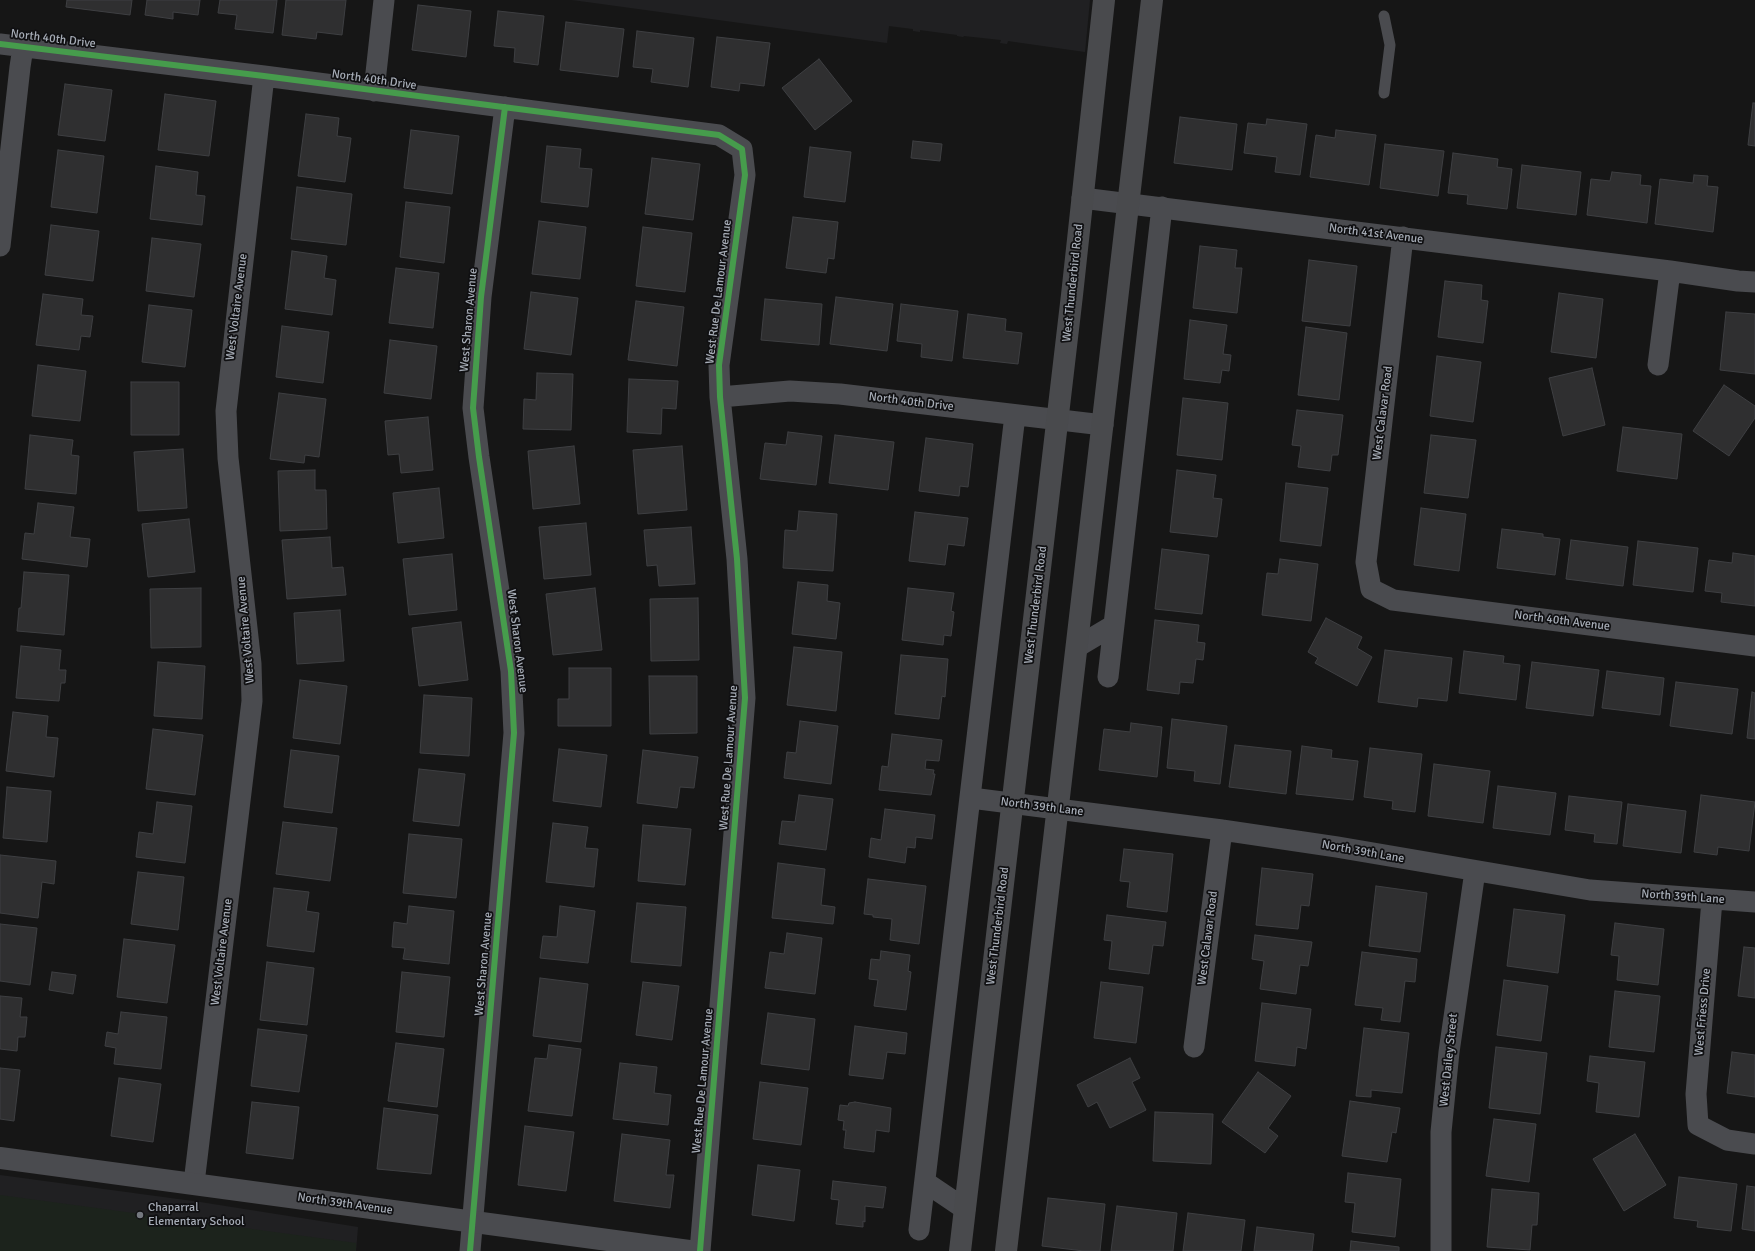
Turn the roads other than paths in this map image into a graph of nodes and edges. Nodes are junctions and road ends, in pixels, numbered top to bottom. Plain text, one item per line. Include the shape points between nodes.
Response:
1 (384, 0) edge
2 (1104, 0) edge
3 (1152, 0) edge
4 (1384, 16) dead end
5 (0, 44) edge
6 (23, 47) junction
7 (264, 76) junction
8 (374, 91) junction
9 (1384, 93) dead end
10 (505, 107) junction
11 (742, 149) joint
12 (1082, 198) junction
13 (1128, 203) junction
14 (1162, 207) junction
15 (1403, 237) junction
16 (0, 246) edge
17 (1670, 271) junction
18 (1755, 282) edge
19 (1658, 365) dead end
20 (720, 397) junction
21 (1016, 415) junction
22 (1057, 420) junction
23 (1103, 425) junction
24 (1371, 589) joint
25 (1114, 625) junction
26 (1755, 646) edge
27 (1077, 647) junction
28 (1108, 677) dead end
29 (971, 798) junction
30 (1012, 803) junction
31 (1056, 809) junction
32 (1222, 830) junction
33 (1475, 871) junction
34 (1712, 900) junction
35 (1755, 902) edge
36 (1194, 1047) dead end
37 (1755, 1144) edge
38 (0, 1158) edge
39 (925, 1182) junction
40 (194, 1183) junction
41 (965, 1209) junction
42 (473, 1223) junction
43 (919, 1230) dead end
44 (470, 1251) edge
45 (689, 1251) edge
46 (700, 1251) edge
47 (960, 1251) edge
48 (1006, 1251) edge
49 (1441, 1251) edge

1 - 8 street
2 - 12 main road, West Thunderbird Road
3 - 13 main road
4 - 9 lane via 1390,45
5 - 6 street, North 40th Drive
6 - 7 street, North 40th Drive
6 - 16 street
7 - 8 street, North 40th Drive
7 - 40 street, West Voltaire Avenue via 226,411 228,458 251,664 252,701
8 - 10 street, North 40th Drive
10 - 11 street, North 40th Drive via 719,135
10 - 42 street, West Sharon Avenue via 481,297 473,408 511,670 514,733
11 - 20 street, West Rue De Lamour Avenue via 745,175 719,365
12 - 13 street, North 41st Avenue
12 - 22 main road, West Thunderbird Road
13 - 14 street, North 41st Avenue
13 - 23 main road
14 - 15 street, North 41st Avenue
14 - 25 street
15 - 17 street, North 41st Avenue
15 - 24 street, West Calavar Road via 1366,562
17 - 18 street, North 41st Avenue
17 - 19 street
20 - 21 street, North 40th Drive via 790,390
20 - 46 street, West Rue De Lamour Avenue via 737,559 745,698
21 - 22 street, North 40th Drive
21 - 29 street
22 - 23 street, North 40th Drive
22 - 30 main road, West Thunderbird Road
23 - 27 main road
24 - 26 street, North 40th Avenue via 1393,600
25 - 27 street
25 - 28 street
27 - 31 main road
29 - 30 street, North 39th Lane
29 - 39 street
30 - 31 street, North 39th Lane
30 - 41 main road, West Thunderbird Road
31 - 32 street, North 39th Lane
31 - 48 main road
32 - 33 street, North 39th Lane
32 - 36 street, West Calavar Road
33 - 34 street, North 39th Lane via 1590,890
33 - 49 street, West Dailey Street via 1449,1052 1442,1125
34 - 35 street, North 39th Lane
34 - 37 street, West Friess Drive via 1696,1094 1698,1125 1727,1140
38 - 40 street, North 39th Avenue
39 - 41 street
39 - 43 street
40 - 42 street, North 39th Avenue
41 - 47 main road, West Thunderbird Road
42 - 44 street, West Sharon Avenue
42 - 45 street, North 39th Avenue

